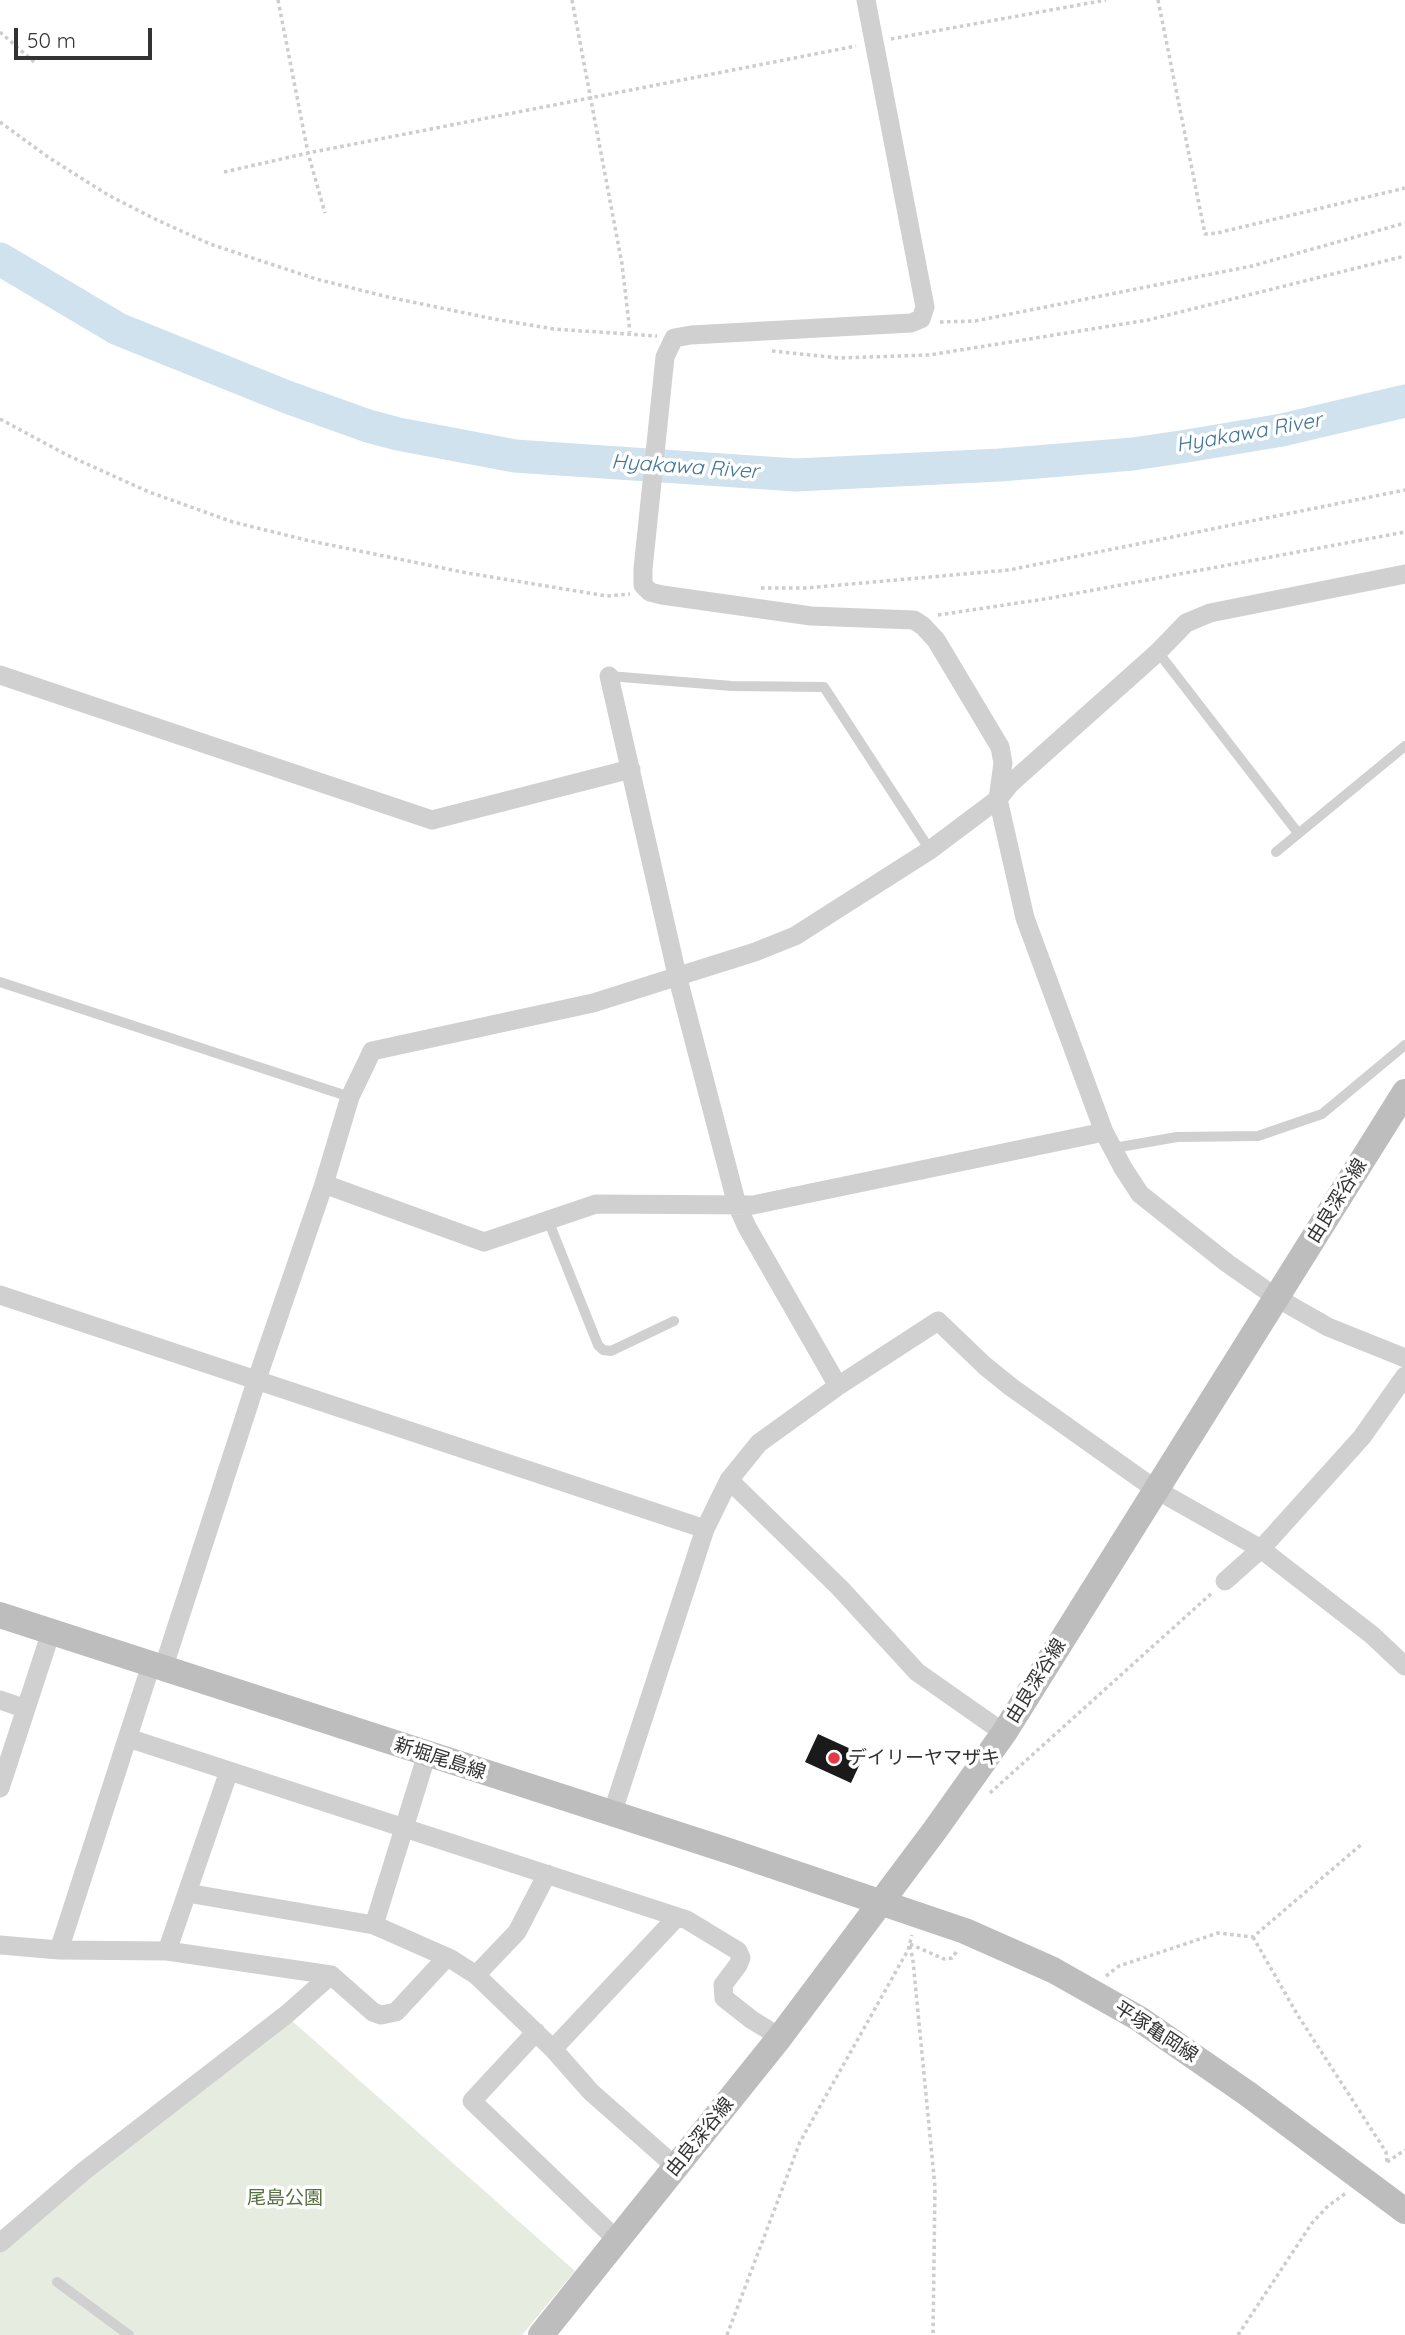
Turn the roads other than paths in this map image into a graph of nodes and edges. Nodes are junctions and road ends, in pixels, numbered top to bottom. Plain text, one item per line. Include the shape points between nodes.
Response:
1 (866, 0) edge
2 (1405, 574) edge
3 (1158, 652) junction
4 (0, 675) edge
5 (609, 676) joint
6 (1405, 746) edge
7 (631, 769) junction
8 (998, 799) junction
9 (1298, 833) junction
10 (930, 850) junction
11 (1276, 852) dead end
12 (677, 975) junction
13 (0, 982) edge
14 (1405, 1045) edge
15 (1405, 1092) edge
16 (350, 1097) junction
17 (1109, 1140) junction
18 (324, 1184) junction
19 (737, 1205) junction
20 (548, 1220) junction
21 (0, 1295) edge
22 (1277, 1298) junction
23 (674, 1321) dead end
24 (1405, 1359) edge
25 (1405, 1376) edge
26 (257, 1379) junction
27 (838, 1386) junction
28 (729, 1480) junction
29 (1155, 1489) junction
30 (705, 1529) junction
31 (1261, 1549) junction
32 (1225, 1581) road end
33 (0, 1615) edge
34 (51, 1632) junction
35 (1405, 1666) edge
36 (157, 1667) junction
37 (0, 1700) edge
38 (26, 1709) junction
39 (1004, 1733) junction
40 (128, 1738) junction
41 (427, 1754) junction
42 (229, 1771) junction
43 (0, 1788) edge
44 (612, 1814) junction
45 (404, 1828) junction
46 (547, 1874) junction
47 (187, 1893) junction
48 (881, 1901) junction
49 (677, 1917) junction
50 (374, 1925) junction
51 (0, 1945) edge
52 (59, 1950) junction
53 (167, 1951) junction
54 (447, 1957) junction
55 (331, 1975) junction
56 (476, 1975) junction
57 (536, 2032) junction
58 (780, 2037) junction
59 (553, 2049) junction
60 (676, 2167) junction
61 (1405, 2211) edge
62 (617, 2240) junction
63 (0, 2243) edge
64 (57, 2282) dead end
65 (129, 2335) edge
66 (541, 2335) edge

1 - 8 street via 923,290 921,319 674,338 665,357 643,585 662,595 811,616 914,620 936,640 1000,747 1003,763
2 - 3 street via 1210,613 1186,623
3 - 8 street
3 - 9 lane
4 - 7 street via 432,820
5 - 7 street
5 - 10 lane via 733,686 824,687
6 - 9 lane
7 - 12 street
8 - 10 street
8 - 17 street via 1025,918
9 - 11 lane
10 - 12 street via 795,936
12 - 16 street via 593,1003 372,1051
12 - 19 street
13 - 16 lane
14 - 17 lane via 1322,1114 1258,1136
15 - 22 main road, 由良深谷線
16 - 18 street
17 - 19 street
17 - 22 street via 1140,1194
18 - 20 street via 484,1242
18 - 26 street
19 - 20 street via 596,1204
19 - 27 street
20 - 23 lane via 603,1350 611,1351
21 - 26 street
22 - 24 street via 1328,1327
22 - 29 main road, 由良深谷線
25 - 31 street via 1362,1437
26 - 30 street
26 - 36 street
27 - 28 street via 759,1443
27 - 29 street via 938,1321 1011,1387
28 - 30 street
28 - 39 street via 917,1671
29 - 31 street
29 - 39 main road, 由良深谷線
30 - 44 street
31 - 32 street
31 - 35 street
33 - 34 main road, 新堀尾島線
34 - 36 main road, 新堀尾島線
34 - 38 street
36 - 40 street
36 - 41 main road, 新堀尾島線
37 - 38 street
38 - 43 street
39 - 48 main road, 由良深谷線
40 - 42 street
40 - 52 street
41 - 44 main road, 新堀尾島線
41 - 45 street
42 - 45 street
42 - 47 street
44 - 48 main road, 新堀尾島線
45 - 46 street
45 - 50 street
46 - 49 street
46 - 56 street via 517,1932
47 - 50 street
47 - 53 street
48 - 58 main road, 由良深谷線
48 - 61 main road, 平塚亀岡線 via 1043,1965 1138,2018
49 - 58 street via 737,1951 741,1958 723,1985 724,1998
49 - 59 street
50 - 54 street
51 - 52 street
52 - 53 street
53 - 55 street
54 - 55 street via 389,2015 373,2012
54 - 56 street
55 - 63 street
56 - 57 street
57 - 59 street
57 - 62 street via 472,2101
58 - 60 main road, 由良深谷線
59 - 60 street via 591,2092
60 - 62 main road, 由良深谷線
62 - 66 main road, 由良深谷線
64 - 65 lane

